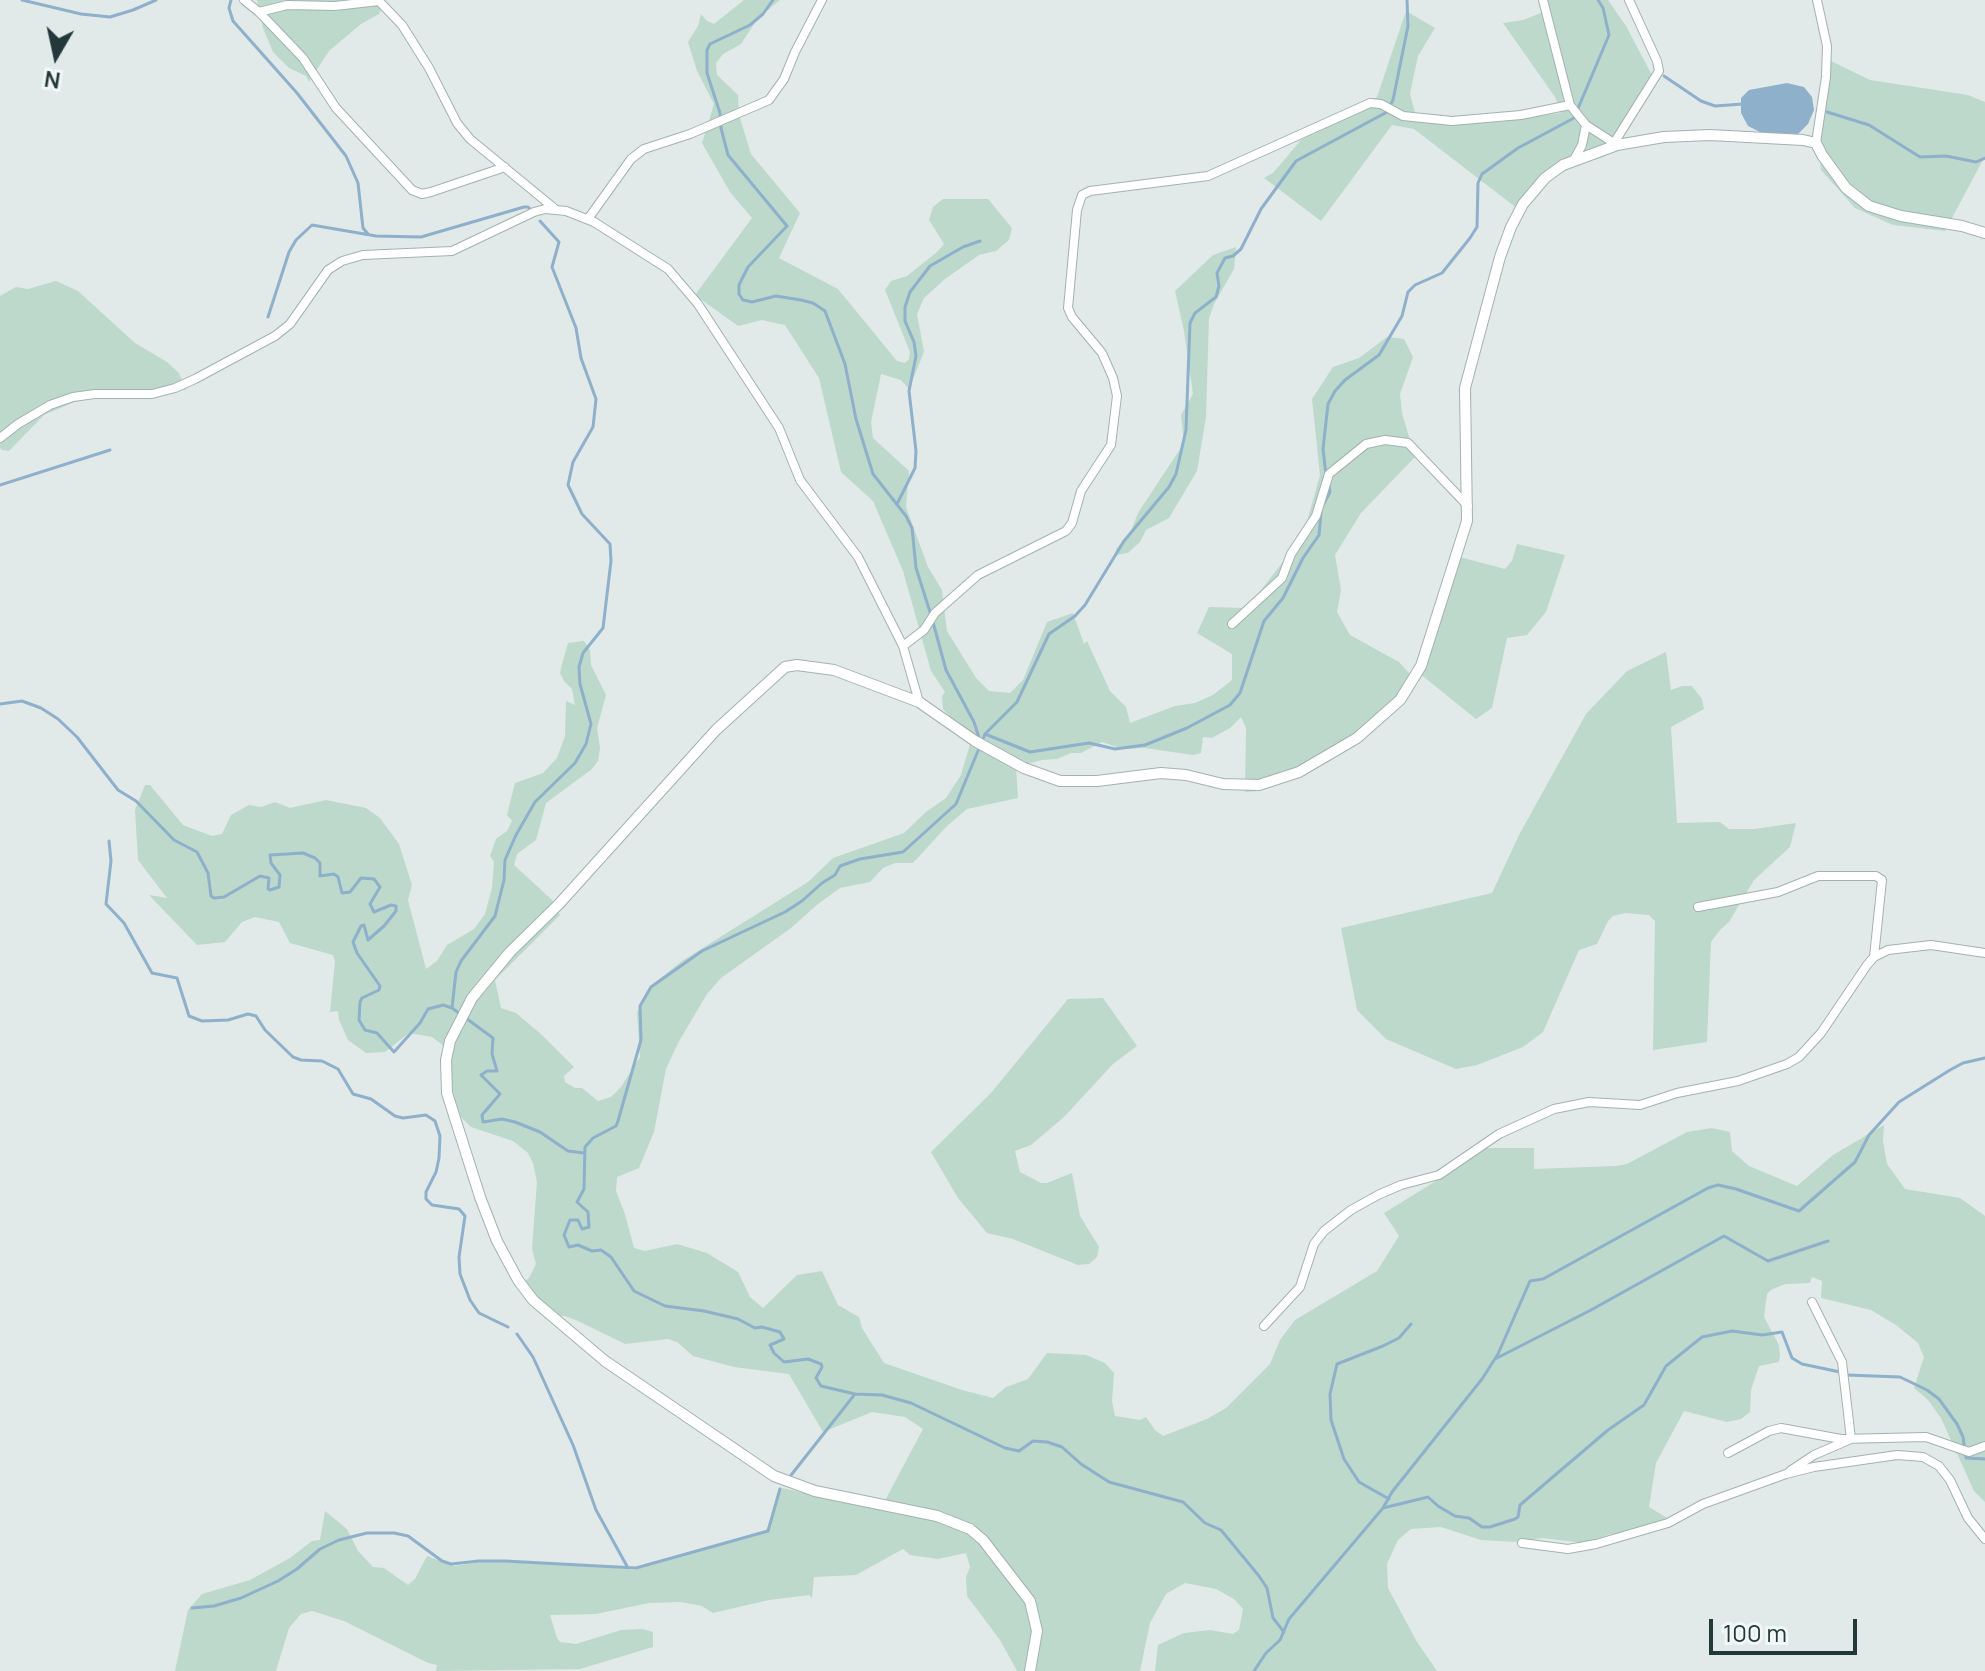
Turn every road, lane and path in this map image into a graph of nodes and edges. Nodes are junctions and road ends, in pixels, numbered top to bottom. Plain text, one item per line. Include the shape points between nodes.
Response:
1 (244, 0) edge
2 (379, 0) edge
3 (822, 0) edge
4 (1543, 0) edge
5 (1629, 0) edge
6 (1817, 0) edge
7 (259, 12) junction
8 (1570, 105) junction
9 (1586, 125) junction
10 (1816, 143) junction
11 (1616, 144) junction
12 (1574, 160) junction
13 (505, 167) junction
14 (555, 208) junction
15 (588, 219) junction
16 (1985, 233) edge
17 (0, 438) edge
18 (1469, 507) junction
19 (1232, 624) dead end
20 (903, 646) junction
21 (919, 702) junction
22 (1698, 907) dead end
23 (1985, 953) edge
24 (1874, 957) junction
25 (1812, 1302) dead end
26 (1264, 1326) dead end
27 (1851, 1439) junction
28 (1985, 1446) edge
29 (1728, 1453) dead end
30 (1786, 1474) junction
31 (1985, 1539) edge
32 (1522, 1543) dead end
33 (1030, 1671) edge

1 - 7 street
2 - 7 street via 287,5
2 - 13 street via 409,36 457,123
3 - 15 street via 769,100 644,149
4 - 8 street
5 - 11 street via 1659,71
6 - 10 street via 1827,61
7 - 13 street via 303,58 336,108 412,190 431,192
8 - 9 street
8 - 20 street via 1452,121 1403,116 1370,103 1208,176 1082,195 1068,308 1102,353 1116,387 1111,445 1081,491 1066,531 978,575
9 - 11 street
9 - 12 street
10 - 11 street via 1690,135
10 - 16 street via 1836,176 1869,206
11 - 12 street
12 - 18 street via 1530,195 1500,257 1465,388
13 - 14 street
14 - 15 street
14 - 17 street via 534,212 452,251 363,255 342,261 328,270 290,324 195,379 152,394 73,397 50,405
15 - 20 street via 668,269 686,288 779,428 800,480 858,557
18 - 19 street via 1408,443 1366,444 1329,474 1316,516 1282,578
18 - 21 street via 1456,561 1412,682 1366,730 1287,777 1259,785 1161,773 1060,781 987,748
20 - 21 street
21 - 33 street via 834,670 797,665 774,674 510,952 466,1010 450,1041 447,1093 497,1241 533,1300 605,1361 774,1476 970,1529 1030,1601 1037,1631
22 - 24 street via 1778,892 1818,876 1876,876 1882,880
23 - 24 street via 1924,945
24 - 26 street via 1821,1033 1787,1064 1640,1105 1589,1102 1554,1109 1499,1134 1439,1175 1362,1203 1319,1237 1300,1287
25 - 27 street via 1842,1362
27 - 28 street via 1926,1437 1969,1452
27 - 29 street via 1781,1428
27 - 30 street
30 - 31 street via 1897,1455 1923,1457 1945,1472
30 - 32 street via 1703,1504 1668,1523 1596,1544 1568,1549

